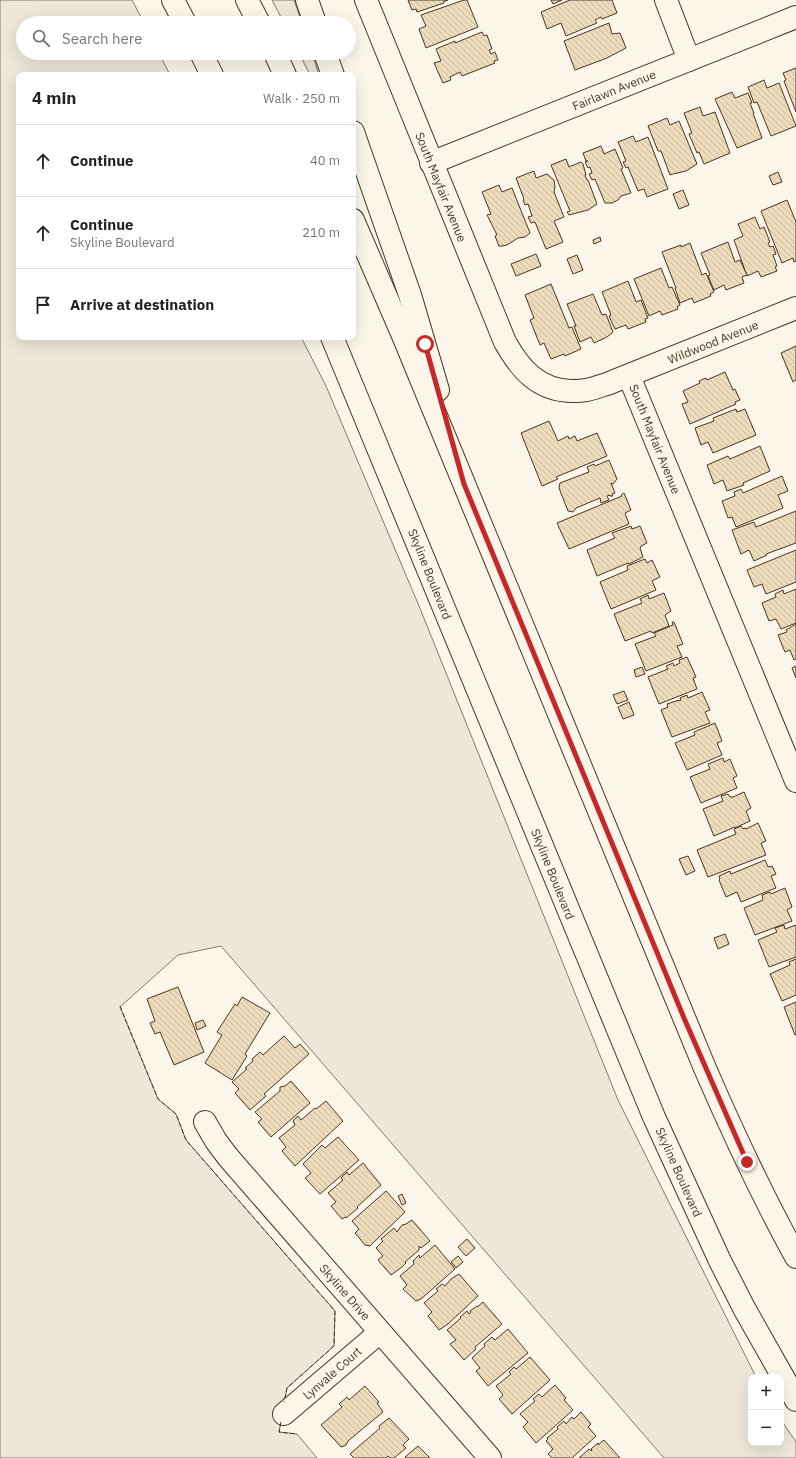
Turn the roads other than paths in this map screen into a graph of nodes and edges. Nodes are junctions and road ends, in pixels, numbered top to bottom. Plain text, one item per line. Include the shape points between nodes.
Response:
1 (173, 0) edge
2 (247, 0) edge
3 (307, 0) edge
4 (366, 0) edge
5 (666, 0) edge
6 (181, 16) edge
7 (255, 16) edge
8 (313, 16) edge
9 (796, 17) edge
10 (204, 60) edge
11 (278, 60) edge
12 (328, 60) edge
13 (689, 60) junction
14 (210, 72) edge
15 (284, 72) edge
16 (332, 72) edge
17 (356, 141) edge
18 (431, 163) junction
19 (356, 227) edge
20 (796, 308) edge
21 (333, 340) edge
22 (629, 376) junction
23 (464, 484) junction
24 (796, 781) edge
25 (205, 1122) dead end
26 (796, 1257) edge
27 (380, 1332) junction
28 (796, 1400) edge
29 (284, 1414) dead end
30 (490, 1458) edge

1 - 6 main road
2 - 7 main road
3 - 8 main road
4 - 18 main road, South Mayfair Avenue
5 - 13 main road
9 - 13 main road, Fairlawn Avenue
10 - 14 main road
11 - 15 main road
12 - 16 main road
13 - 18 main road, Fairlawn Avenue
17 - 23 main road via 410,295
18 - 22 main road, South Mayfair Avenue via 505,342 526,372 541,384 563,391 585,391
19 - 23 main road
20 - 22 main road, Wildwood Avenue
21 - 28 main road, Skyline Boulevard via 654,1117 720,1261
22 - 24 main road, South Mayfair Avenue
23 - 26 main road via 707,1073 750,1169
25 - 27 main road, Skyline Drive via 228,1157
27 - 29 main road, Lynvale Court
27 - 30 main road, Skyline Drive

